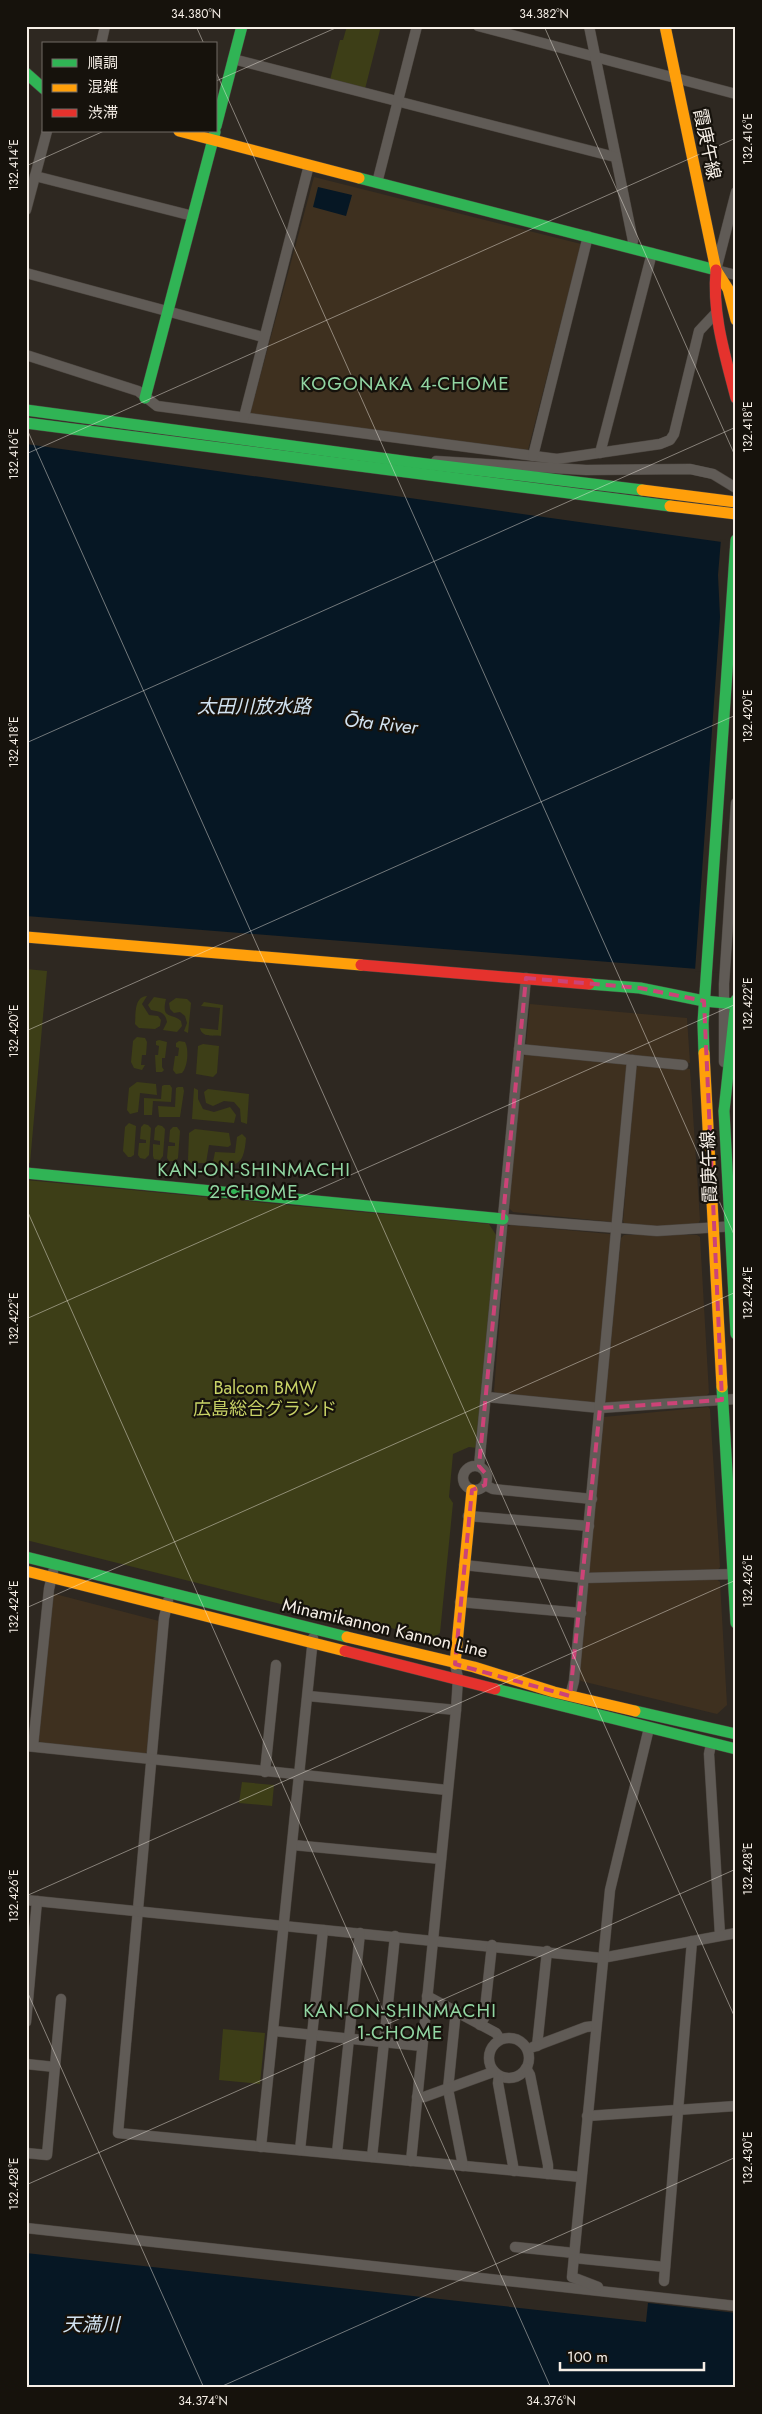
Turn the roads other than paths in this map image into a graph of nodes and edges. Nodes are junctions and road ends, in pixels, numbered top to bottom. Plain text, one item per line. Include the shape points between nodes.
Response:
1 (94, 26) edge
2 (242, 26) edge
3 (417, 26) edge
4 (478, 26) edge
5 (589, 26) edge
6 (665, 26) edge
7 (104, 29) edge
8 (101, 42) edge
9 (596, 58) junction
10 (234, 59) junction
11 (26, 73) edge
12 (676, 78) junction
13 (42, 87) edge
14 (736, 94) edge
15 (398, 101) junction
16 (218, 119) edge
17 (47, 132) edge
18 (186, 132) edge
19 (214, 136) edge
20 (615, 157) junction
21 (309, 165) junction
22 (35, 176) junction
23 (377, 183) junction
24 (736, 192) edge
25 (26, 210) edge
26 (193, 216) junction
27 (588, 236) junction
28 (631, 248) junction
29 (652, 253) junction
30 (716, 270) junction
31 (26, 273) edge
32 (736, 275) edge
33 (169, 313) junction
34 (715, 314) junction
35 (736, 320) edge
36 (263, 338) junction
37 (26, 355) edge
38 (145, 398) junction
39 (736, 398) edge
40 (26, 410) edge
41 (244, 417) junction
42 (26, 423) edge
43 (600, 453) junction
44 (533, 456) junction
45 (410, 462) junction
46 (736, 488) edge
47 (736, 502) edge
48 (736, 514) edge
49 (736, 540) edge
50 (736, 803) edge
51 (26, 937) edge
52 (526, 978) junction
53 (704, 1001) junction
54 (732, 1002) edge
55 (519, 1048) junction
56 (632, 1060) junction
57 (683, 1064) dead end
58 (26, 1174) edge
59 (503, 1218) junction
60 (732, 1226) edge
61 (712, 1228) junction
62 (618, 1229) junction
63 (736, 1334) edge
64 (487, 1397) junction
65 (736, 1399) edge
66 (722, 1400) junction
67 (600, 1408) junction
68 (479, 1466) junction
69 (485, 1485) junction
70 (472, 1490) junction
71 (592, 1498) junction
72 (468, 1516) junction
73 (589, 1526) junction
74 (26, 1557) edge
75 (55, 1564) junction
76 (464, 1565) junction
77 (26, 1571) edge
78 (734, 1574) edge
79 (52, 1578) junction
80 (584, 1578) junction
81 (170, 1593) junction
82 (460, 1602) junction
83 (167, 1606) junction
84 (581, 1613) junction
85 (736, 1623) edge
86 (315, 1630) junction
87 (312, 1643) junction
88 (455, 1664) junction
89 (276, 1665) dead end
90 (458, 1678) junction
91 (308, 1696) junction
92 (570, 1696) junction
93 (456, 1710) junction
94 (649, 1728) junction
95 (736, 1734) edge
96 (711, 1744) junction
97 (30, 1746) edge
98 (736, 1749) edge
99 (151, 1759) junction
100 (265, 1772) junction
101 (300, 1776) junction
102 (447, 1790) junction
103 (293, 1845) junction
104 (441, 1859) junction
105 (32, 1900) edge
106 (138, 1910) junction
107 (285, 1925) junction
108 (322, 1930) junction
109 (360, 1933) junction
110 (736, 1933) edge
111 (395, 1936) junction
112 (720, 1936) junction
113 (433, 1940) junction
114 (692, 1942) junction
115 (492, 1946) junction
116 (547, 1951) junction
117 (602, 1958) junction
118 (428, 1996) junction
119 (61, 1999) dead end
120 (456, 2010) junction
121 (26, 2022) edge
122 (480, 2025) junction
123 (595, 2026) junction
124 (274, 2031) junction
125 (313, 2035) junction
126 (348, 2038) junction
127 (500, 2039) junction
128 (384, 2042) junction
129 (422, 2046) junction
130 (532, 2048) junction
131 (26, 2064) edge
132 (55, 2067) junction
133 (526, 2068) junction
134 (496, 2074) junction
135 (448, 2089) junction
136 (417, 2097) junction
137 (736, 2106) edge
138 (678, 2110) junction
139 (587, 2116) junction
140 (261, 2147) junction
141 (300, 2150) junction
142 (26, 2153) edge
143 (337, 2153) junction
144 (372, 2157) junction
145 (411, 2161) junction
146 (463, 2166) junction
147 (514, 2171) junction
148 (548, 2174) junction
149 (581, 2177) junction
150 (26, 2228) edge
151 (516, 2247) dead end
152 (574, 2255) junction
153 (665, 2267) junction
154 (664, 2281) dead end
155 (614, 2292) junction
156 (736, 2306) edge

1 - 7 street
2 - 10 street
3 - 15 street
4 - 9 street
5 - 9 street
6 - 12 street, 霞庚午線
7 - 8 street
9 - 12 street
9 - 20 street
10 - 15 street
10 - 16 street
11 - 13 street
12 - 14 street
12 - 30 street, 霞庚午線
15 - 20 street
15 - 23 street
17 - 22 street
18 - 19 street
19 - 21 street
19 - 26 street
20 - 28 street via 633,241
21 - 23 street
21 - 36 street
22 - 25 street
22 - 26 street
23 - 27 street
24 - 30 street
26 - 33 street
27 - 28 street
27 - 44 street
28 - 29 street
29 - 30 street
29 - 43 street
30 - 32 street
30 - 34 street via 713,290
30 - 35 street via 728,290
31 - 33 street
33 - 36 street
33 - 38 street
34 - 39 street
34 - 43 street via 699,331 670,440
36 - 41 street
37 - 38 street via 138,391
38 - 41 street via 157,406
40 - 45 street
41 - 44 street
42 - 48 street
43 - 44 street via 557,459
45 - 46 street via 450,460 594,470 690,469 713,474
45 - 47 street
49 - 53 street
50 - 54 street via 724,984
51 - 52 street
52 - 53 street via 640,988
52 - 55 street
53 - 54 street
53 - 61 street
54 - 60 street, 霞庚午線 via 724,1111
55 - 56 street
55 - 59 street
56 - 57 street
56 - 62 street
58 - 59 street
59 - 62 street
59 - 64 street
60 - 61 street
60 - 63 street, 霞庚午線
61 - 62 street
61 - 66 street
62 - 67 street
64 - 67 street
64 - 68 street
65 - 66 street
66 - 67 street
66 - 78 street
67 - 71 street
68 - 69 street via 486,1474
68 - 70 street via 469,1467 463,1474 464,1484
69 - 70 street via 479,1490
69 - 71 street via 493,1489
70 - 72 street
71 - 73 street
72 - 73 street
72 - 76 street
73 - 80 street
74 - 75 street, Minamikannon Kannon Line
75 - 79 street
75 - 81 street, Minamikannon Kannon Line
76 - 80 street
76 - 82 street
77 - 79 street, Minamikannon Kannon Line
78 - 80 street
78 - 85 street
79 - 83 street, Minamikannon Kannon Line
79 - 97 street
80 - 84 street
81 - 83 street
81 - 86 street, Minamikannon Kannon Line
82 - 84 street
82 - 88 street
83 - 87 street, Minamikannon Kannon Line
83 - 99 street
84 - 92 street
86 - 87 street
86 - 88 street, Minamikannon Kannon Line
87 - 90 street, Minamikannon Kannon Line
87 - 91 street
88 - 90 street
88 - 92 street, Minamikannon Kannon Line via 474,1666
89 - 100 street
90 - 93 street
90 - 94 street, Minamikannon Kannon Line
91 - 93 street
91 - 101 street
92 - 95 street, Minamikannon Kannon Line
93 - 102 street
94 - 96 street, Minamikannon Kannon Line
94 - 117 street via 610,1890
96 - 98 street, Minamikannon Kannon Line
96 - 112 street
97 - 99 street
99 - 100 street
99 - 106 street
100 - 101 street
101 - 102 street
101 - 103 street
102 - 104 street
103 - 104 street
103 - 107 street
104 - 113 street
105 - 106 street
105 - 121 street
106 - 107 street
106 - 140 street via 118,2133
107 - 108 street
107 - 124 street
108 - 109 street
108 - 125 street
109 - 111 street
109 - 126 street
110 - 112 street
111 - 113 street
111 - 128 street
112 - 114 street
113 - 115 street
113 - 118 street
114 - 117 street
114 - 138 street
115 - 116 street
115 - 122 street via 484,2018
116 - 117 street
116 - 130 street
117 - 123 street
118 - 120 street
118 - 129 street
119 - 132 street
120 - 122 street
120 - 135 street
122 - 127 street via 496,2033
123 - 130 street
123 - 139 street
124 - 125 street
124 - 140 street
125 - 126 street
125 - 141 street
126 - 128 street
126 - 143 street
127 - 130 street via 516,2039
127 - 134 street via 488,2054 490,2066
128 - 129 street
128 - 144 street
129 - 136 street
130 - 133 street
131 - 132 street
132 - 142 street via 47,2155
133 - 134 street via 521,2075 512,2078
133 - 148 street via 532,2084
134 - 135 street
134 - 147 street
135 - 136 street
135 - 146 street
136 - 145 street
137 - 138 street
138 - 139 street
138 - 153 street
139 - 149 street
140 - 141 street
141 - 143 street
143 - 144 street
144 - 145 street
145 - 146 street
146 - 147 street
147 - 148 street
148 - 149 street
149 - 152 street
150 - 155 street
151 - 152 street
152 - 153 street
152 - 155 street via 572,2277
153 - 154 street
155 - 156 street

